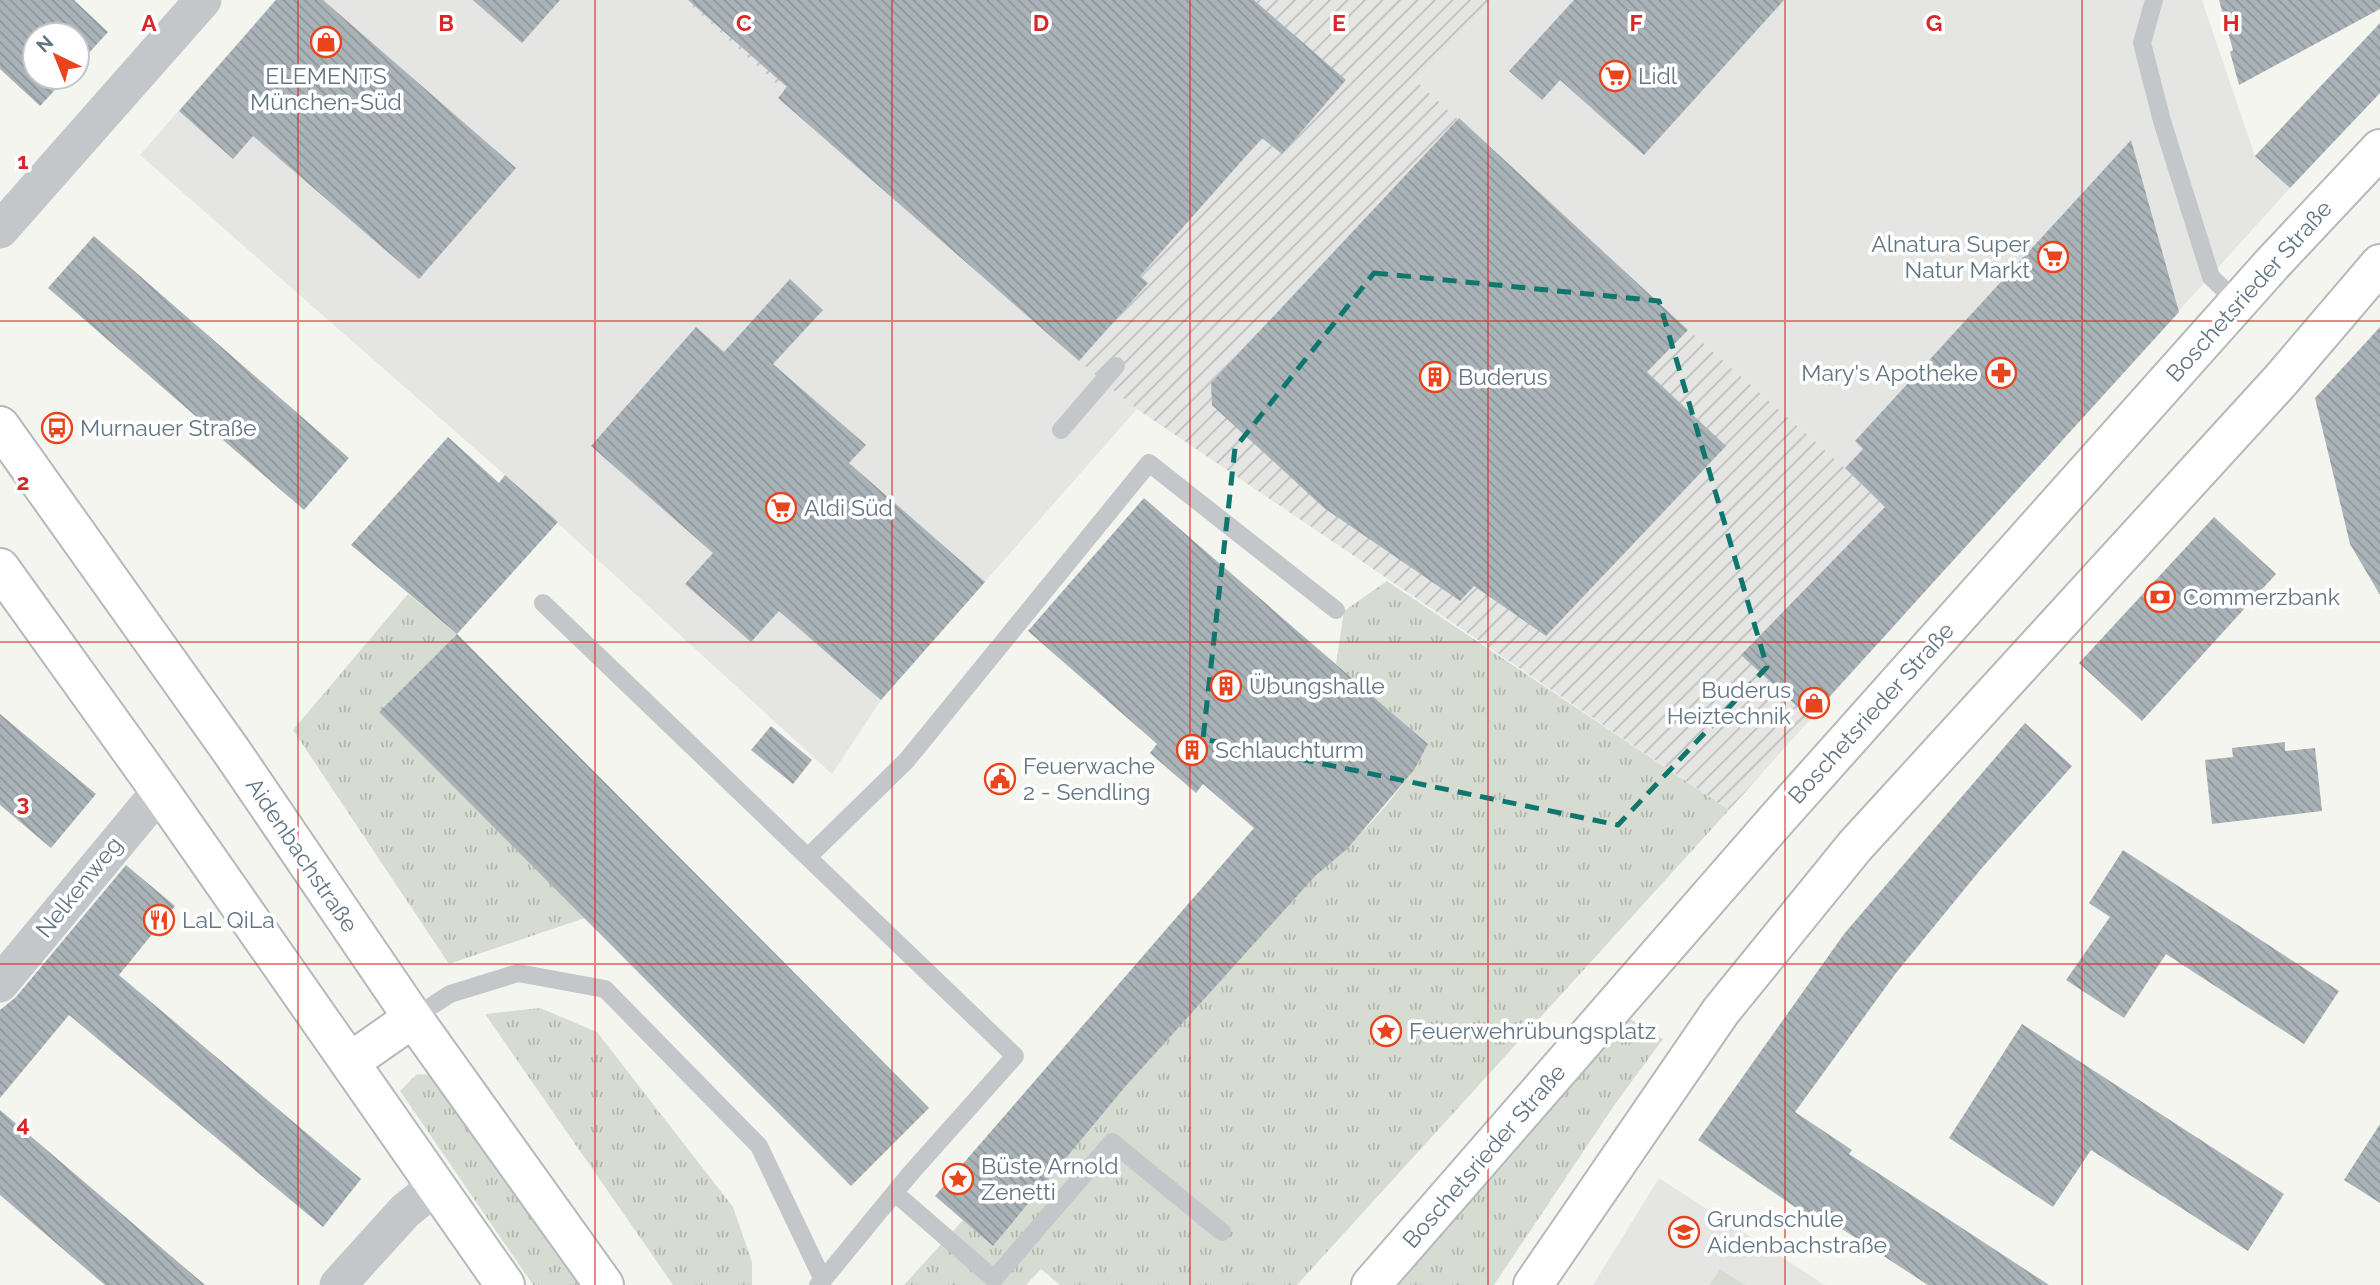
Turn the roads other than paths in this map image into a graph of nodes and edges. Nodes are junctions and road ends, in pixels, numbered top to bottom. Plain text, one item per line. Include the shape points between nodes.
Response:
1 (203, 0) edge
2 (2154, 0) edge
3 (2380, 149) edge
4 (0, 230) edge
5 (2380, 264) edge
6 (2237, 302) junction
7 (1116, 366) dead end
8 (0, 426) edge
9 (1061, 430) dead end
10 (0, 568) edge
11 (543, 603) dead end
12 (1336, 610) dead end
13 (160, 791) junction
14 (808, 857) junction
15 (0, 984) edge
16 (413, 1018) junction
17 (350, 1062) junction
18 (436, 1186) junction
19 (895, 1193) junction
20 (1222, 1232) dead end
21 (820, 1283) edge
22 (338, 1285) edge
23 (505, 1285) edge
24 (604, 1285) edge
25 (1371, 1285) edge
26 (1534, 1285) edge

1 - 4 street
2 - 6 lane via 2142,43 2162,121 2211,277
3 - 6 main road, Boschetsrieder Straße
5 - 26 main road via 2272,390 1856,846 1721,1011
6 - 25 main road, Boschetsrieder Straße
7 - 9 lane
8 - 16 main road, Aidenbachstraße via 232,752
10 - 13 main road
11 - 14 lane
12 - 14 lane via 1149,463 907,760
13 - 15 street, Nelkenweg
13 - 17 main road
14 - 19 lane via 1015,1056
16 - 17 main road
16 - 21 lane via 450,994 518,973 605,989 760,1146
16 - 24 main road, Aidenbachstraße
17 - 18 main road
18 - 22 street via 405,1211
18 - 23 main road
19 - 20 lane via 994,1279 1112,1142
19 - 21 lane

